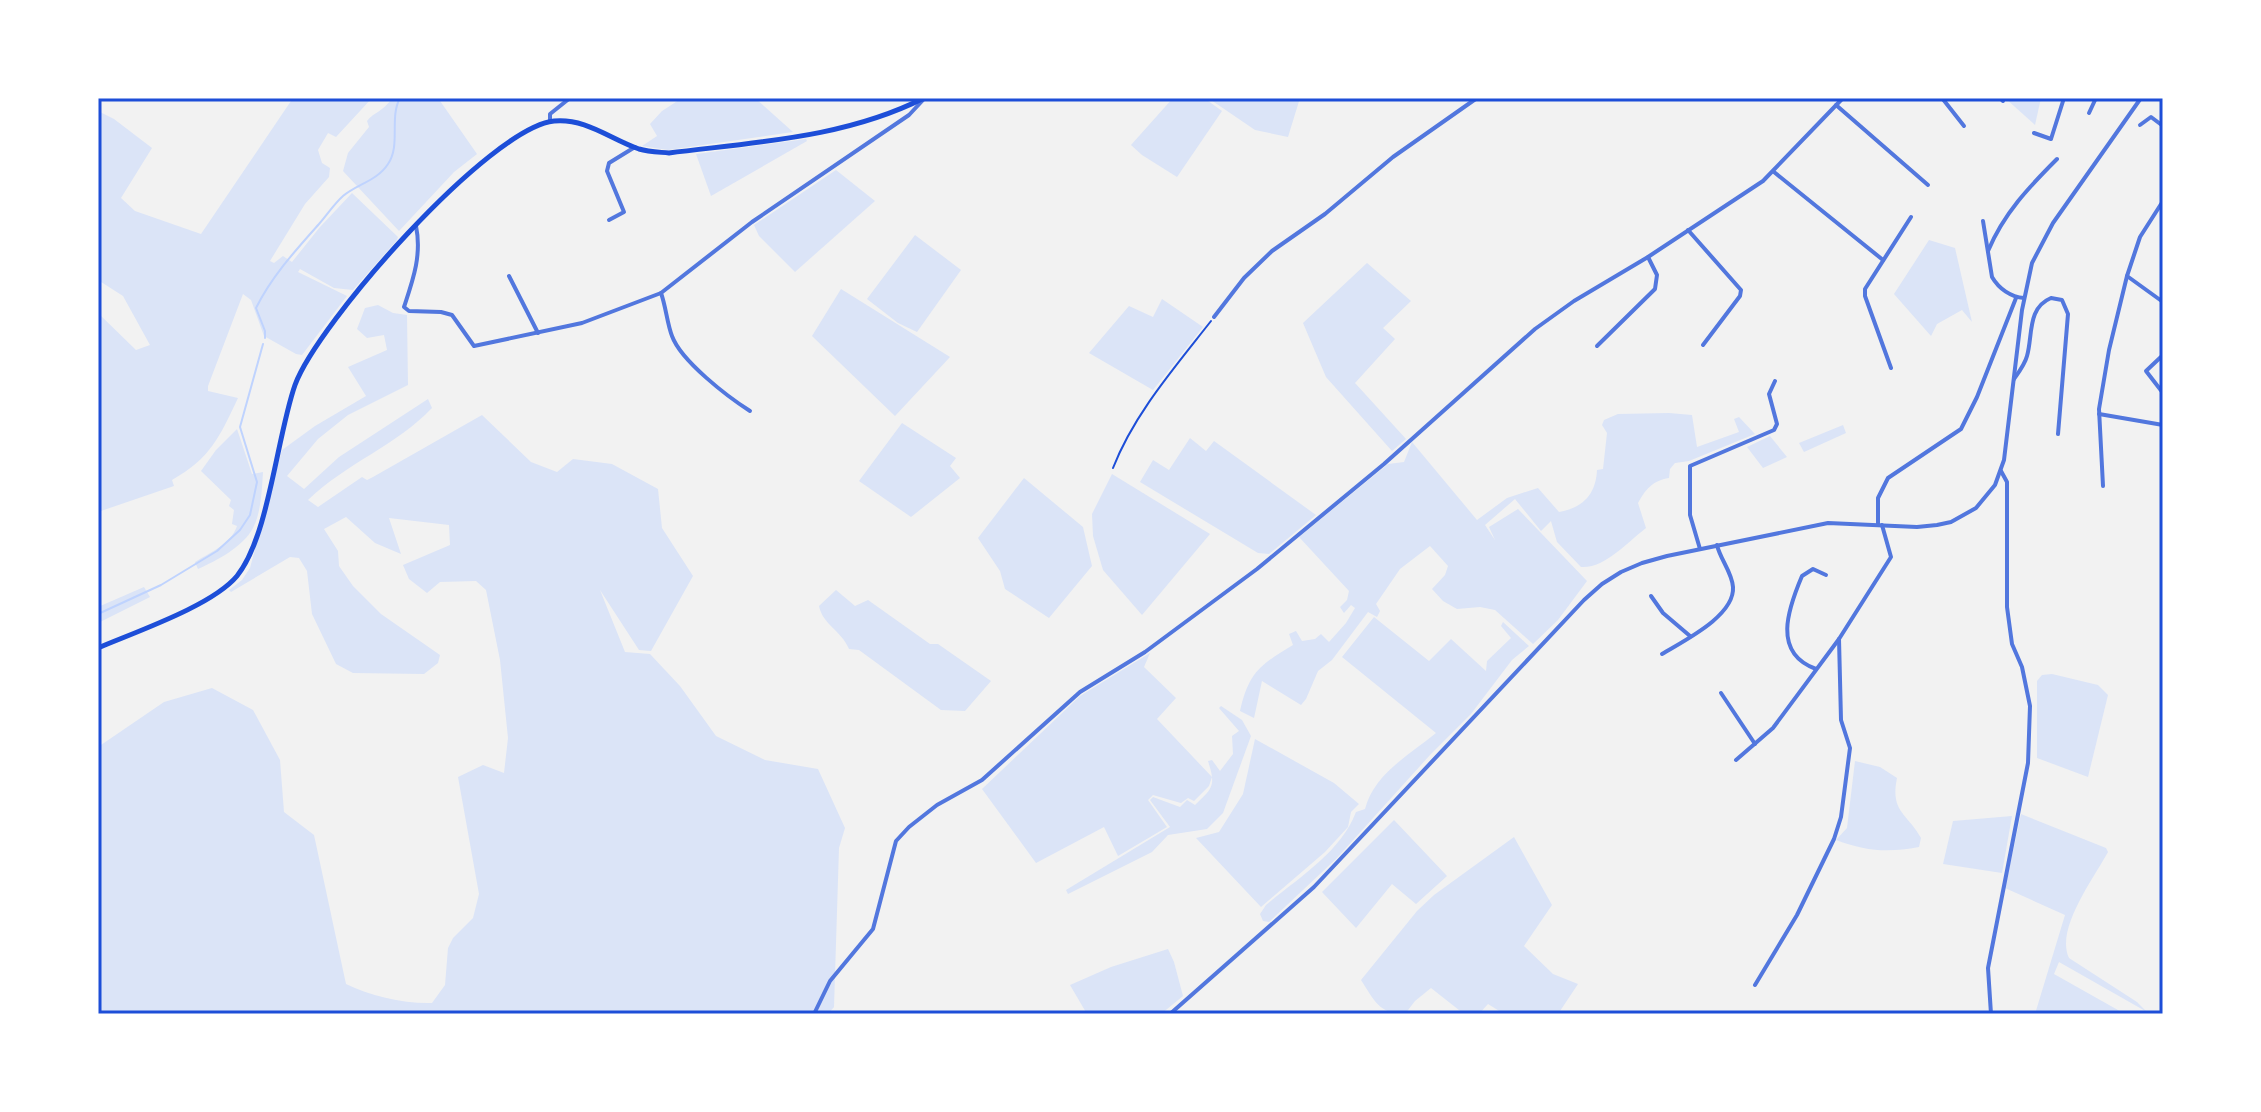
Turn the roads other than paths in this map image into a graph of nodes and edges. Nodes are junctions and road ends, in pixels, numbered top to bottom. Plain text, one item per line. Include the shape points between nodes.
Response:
1 (570, 98) edge
2 (924, 98) edge
3 (1477, 98) edge
4 (1843, 98) edge
5 (1942, 98) edge
6 (2064, 98) edge
7 (2096, 98) edge
8 (2141, 98) edge
9 (1836, 105) junction
10 (557, 109) junction
11 (2089, 113) dead end
12 (550, 121) junction
13 (563, 121) junction
14 (2140, 125) dead end
15 (1964, 126) dead end
16 (2163, 126) edge
17 (2034, 133) dead end
18 (635, 147) junction
19 (2057, 159) dead end
20 (1774, 172) junction
21 (1928, 185) dead end
22 (2163, 201) edge
23 (2161, 209) edge
24 (1911, 217) dead end
25 (609, 220) dead end
26 (1983, 221) dead end
27 (416, 226) junction
28 (1688, 230) junction
29 (1988, 251) junction
30 (1648, 257) junction
31 (1883, 260) junction
32 (509, 276) dead end
33 (2127, 276) junction
34 (661, 293) junction
35 (2016, 298) junction
36 (2024, 298) junction
37 (2163, 302) edge
38 (1214, 317) road end
39 (538, 333) junction
40 (1703, 345) dead end
41 (1597, 346) dead end
42 (2163, 355) edge
43 (1891, 368) dead end
44 (2014, 379) junction
45 (1775, 381) dead end
46 (2163, 393) edge
47 (750, 411) dead end
48 (2099, 414) junction
49 (2163, 425) edge
50 (2058, 434) dead end
51 (2001, 471) junction
52 (2103, 486) dead end
53 (1880, 525) junction
54 (1717, 545) junction
55 (1700, 549) junction
56 (1826, 575) dead end
57 (1651, 596) dead end
58 (1690, 636) junction
59 (1839, 639) junction
60 (98, 648) edge
61 (1662, 654) dead end
62 (1816, 669) junction
63 (1721, 693) dead end
64 (1756, 744) junction
65 (1736, 760) dead end
66 (1755, 985) dead end
67 (814, 1014) edge
68 (1170, 1014) edge
69 (1991, 1014) edge

1 - 10 street
2 - 18 main road via 872,121 806,135 669,153
2 - 34 street via 909,115 748,225
3 - 38 street via 1272,251
4 - 9 street
5 - 15 street
6 - 17 street via 2051,139
7 - 11 street
8 - 36 street via 2044,239
9 - 20 street
9 - 21 street
10 - 12 street
10 - 13 street
12 - 13 main road
12 - 27 main road via 518,136 461,179
13 - 18 main road via 584,123
14 - 16 street via 2151,117
18 - 25 street via 609,163 607,171 624,212
19 - 29 street via 2021,196
20 - 28 street
20 - 31 street
22 - 23 street
23 - 33 street via 2140,237
24 - 31 street
26 - 29 street
27 - 39 street via 418,261 404,307 452,315 474,346
27 - 60 main road via 306,360 290,402 259,527 237,576 212,596
28 - 30 street
28 - 40 street via 1741,290
29 - 35 street via 1996,285
30 - 41 street via 1657,275 1655,289
30 - 67 street via 1535,329 1257,569 1145,652 1080,692 982,780 909,827 896,841 873,929 830,981
31 - 43 street via 1865,296
32 - 39 street
33 - 37 street
33 - 48 street
34 - 39 street via 582,323
34 - 47 street via 672,338 681,352
35 - 36 street
35 - 53 street via 1961,429 1888,478 1878,498
36 - 44 street
42 - 46 street via 2146,371
44 - 50 street via 2027,358 2038,306 2051,298 2062,300 2068,314
44 - 51 street
45 - 55 street via 1769,394 1774,430 1690,466 1690,515
48 - 49 street
48 - 52 street
51 - 53 street via 1976,508 1951,522
51 - 69 street via 2007,482 2007,607 2030,706 2028,763 1988,968
53 - 54 street via 1804,526
53 - 59 street via 1891,557
54 - 55 street
54 - 58 street via 1732,595 1719,616
55 - 68 street via 1642,563 1592,593 1314,887
56 - 62 street via 1813,569 1802,576 1787,629 1793,652
57 - 58 street
58 - 61 street
59 - 62 street
59 - 66 street via 1841,720 1850,748 1841,817 1797,915
62 - 64 street
63 - 64 street
64 - 65 street

